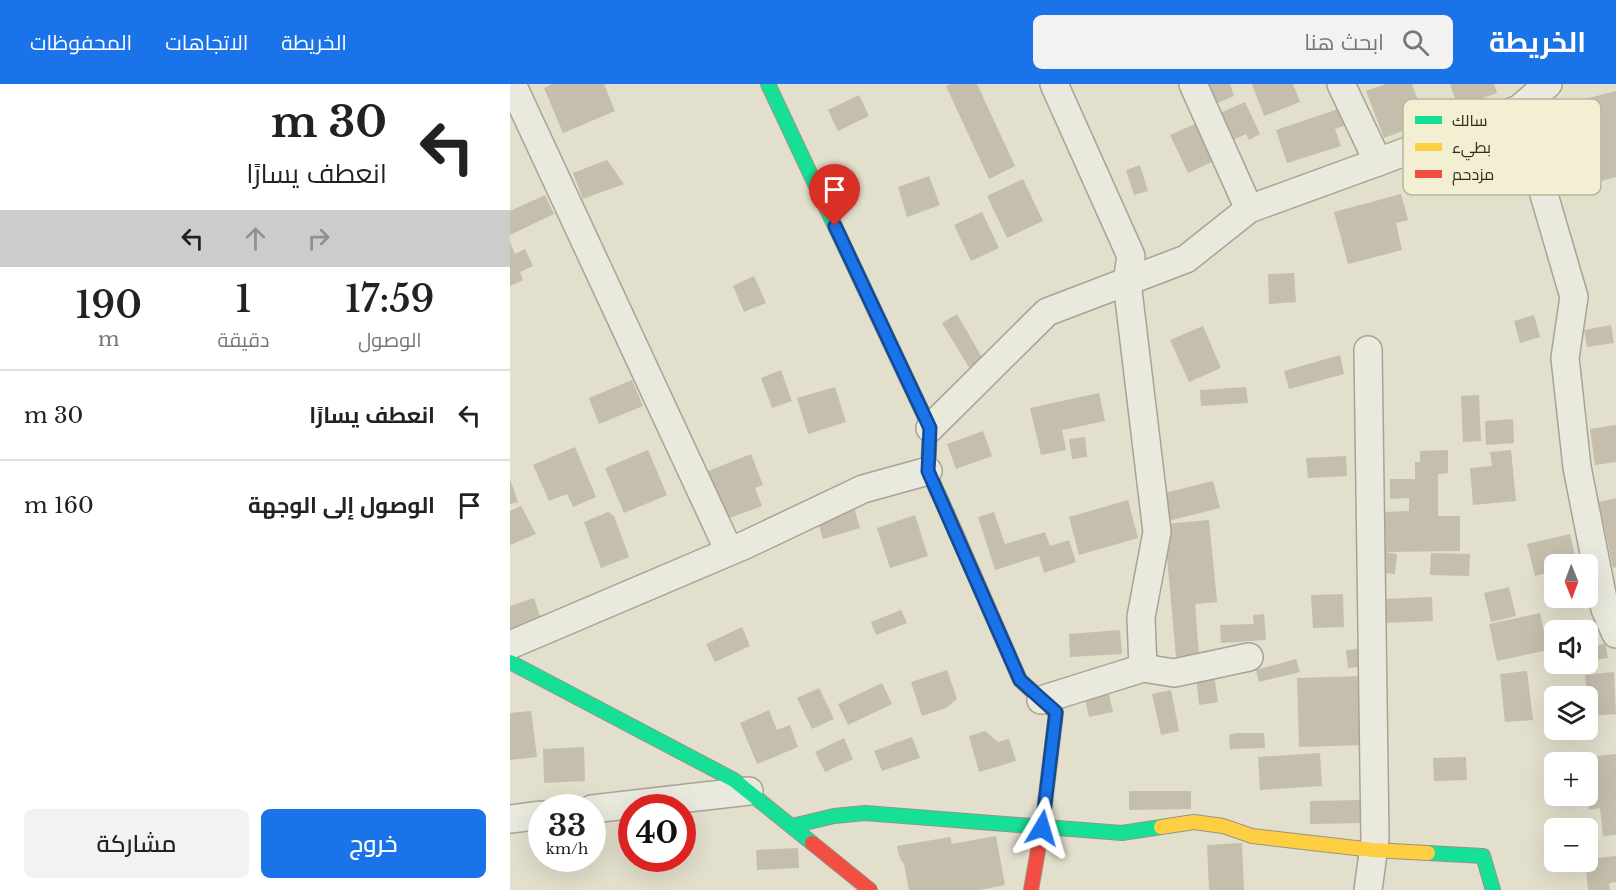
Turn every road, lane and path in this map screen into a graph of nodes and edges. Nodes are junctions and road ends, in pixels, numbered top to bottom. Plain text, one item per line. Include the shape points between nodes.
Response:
1 (512, 84) edge
2 (768, 84) edge
3 (1054, 84) edge
4 (1193, 84) edge
5 (1341, 84) edge
6 (1548, 84) edge
7 (1531, 99) edge
8 (1403, 153) edge
9 (1378, 162) junction
10 (1544, 195) edge
11 (1249, 209) junction
12 (1127, 282) junction
13 (1368, 350) dead end
14 (930, 428) junction
15 (928, 471) junction
16 (729, 551) junction
17 (1616, 634) edge
18 (510, 645) edge
19 (1249, 657) dead end
20 (510, 662) edge
21 (1143, 668) junction
22 (1041, 700) junction
23 (749, 791) junction
24 (606, 807) edge
25 (528, 817) edge
26 (510, 819) edge
27 (792, 826) junction
28 (1042, 828) junction
29 (1373, 850) junction
30 (870, 890) edge
31 (1031, 890) edge
32 (1368, 890) edge
33 (1493, 890) edge

1 - 16 street
2 - 14 street
3 - 12 street via 1131,256
4 - 11 street
5 - 9 street
6 - 7 street
8 - 9 street
9 - 11 street
10 - 17 street via 1574,297 1564,358 1577,467 1605,609
11 - 12 street via 1186,259
12 - 14 street via 1047,312
12 - 21 street via 1157,532 1141,617
13 - 29 street
14 - 15 street
15 - 16 street via 863,489
15 - 22 street via 1020,680
16 - 18 street
19 - 21 street via 1174,673
20 - 23 street
21 - 22 street
22 - 28 street via 1056,712
23 - 24 street
23 - 27 street
25 - 26 street
27 - 28 street via 865,813
27 - 30 street
28 - 29 street via 1122,833 1194,822 1252,836
28 - 31 street
29 - 32 street
29 - 33 street via 1483,856

